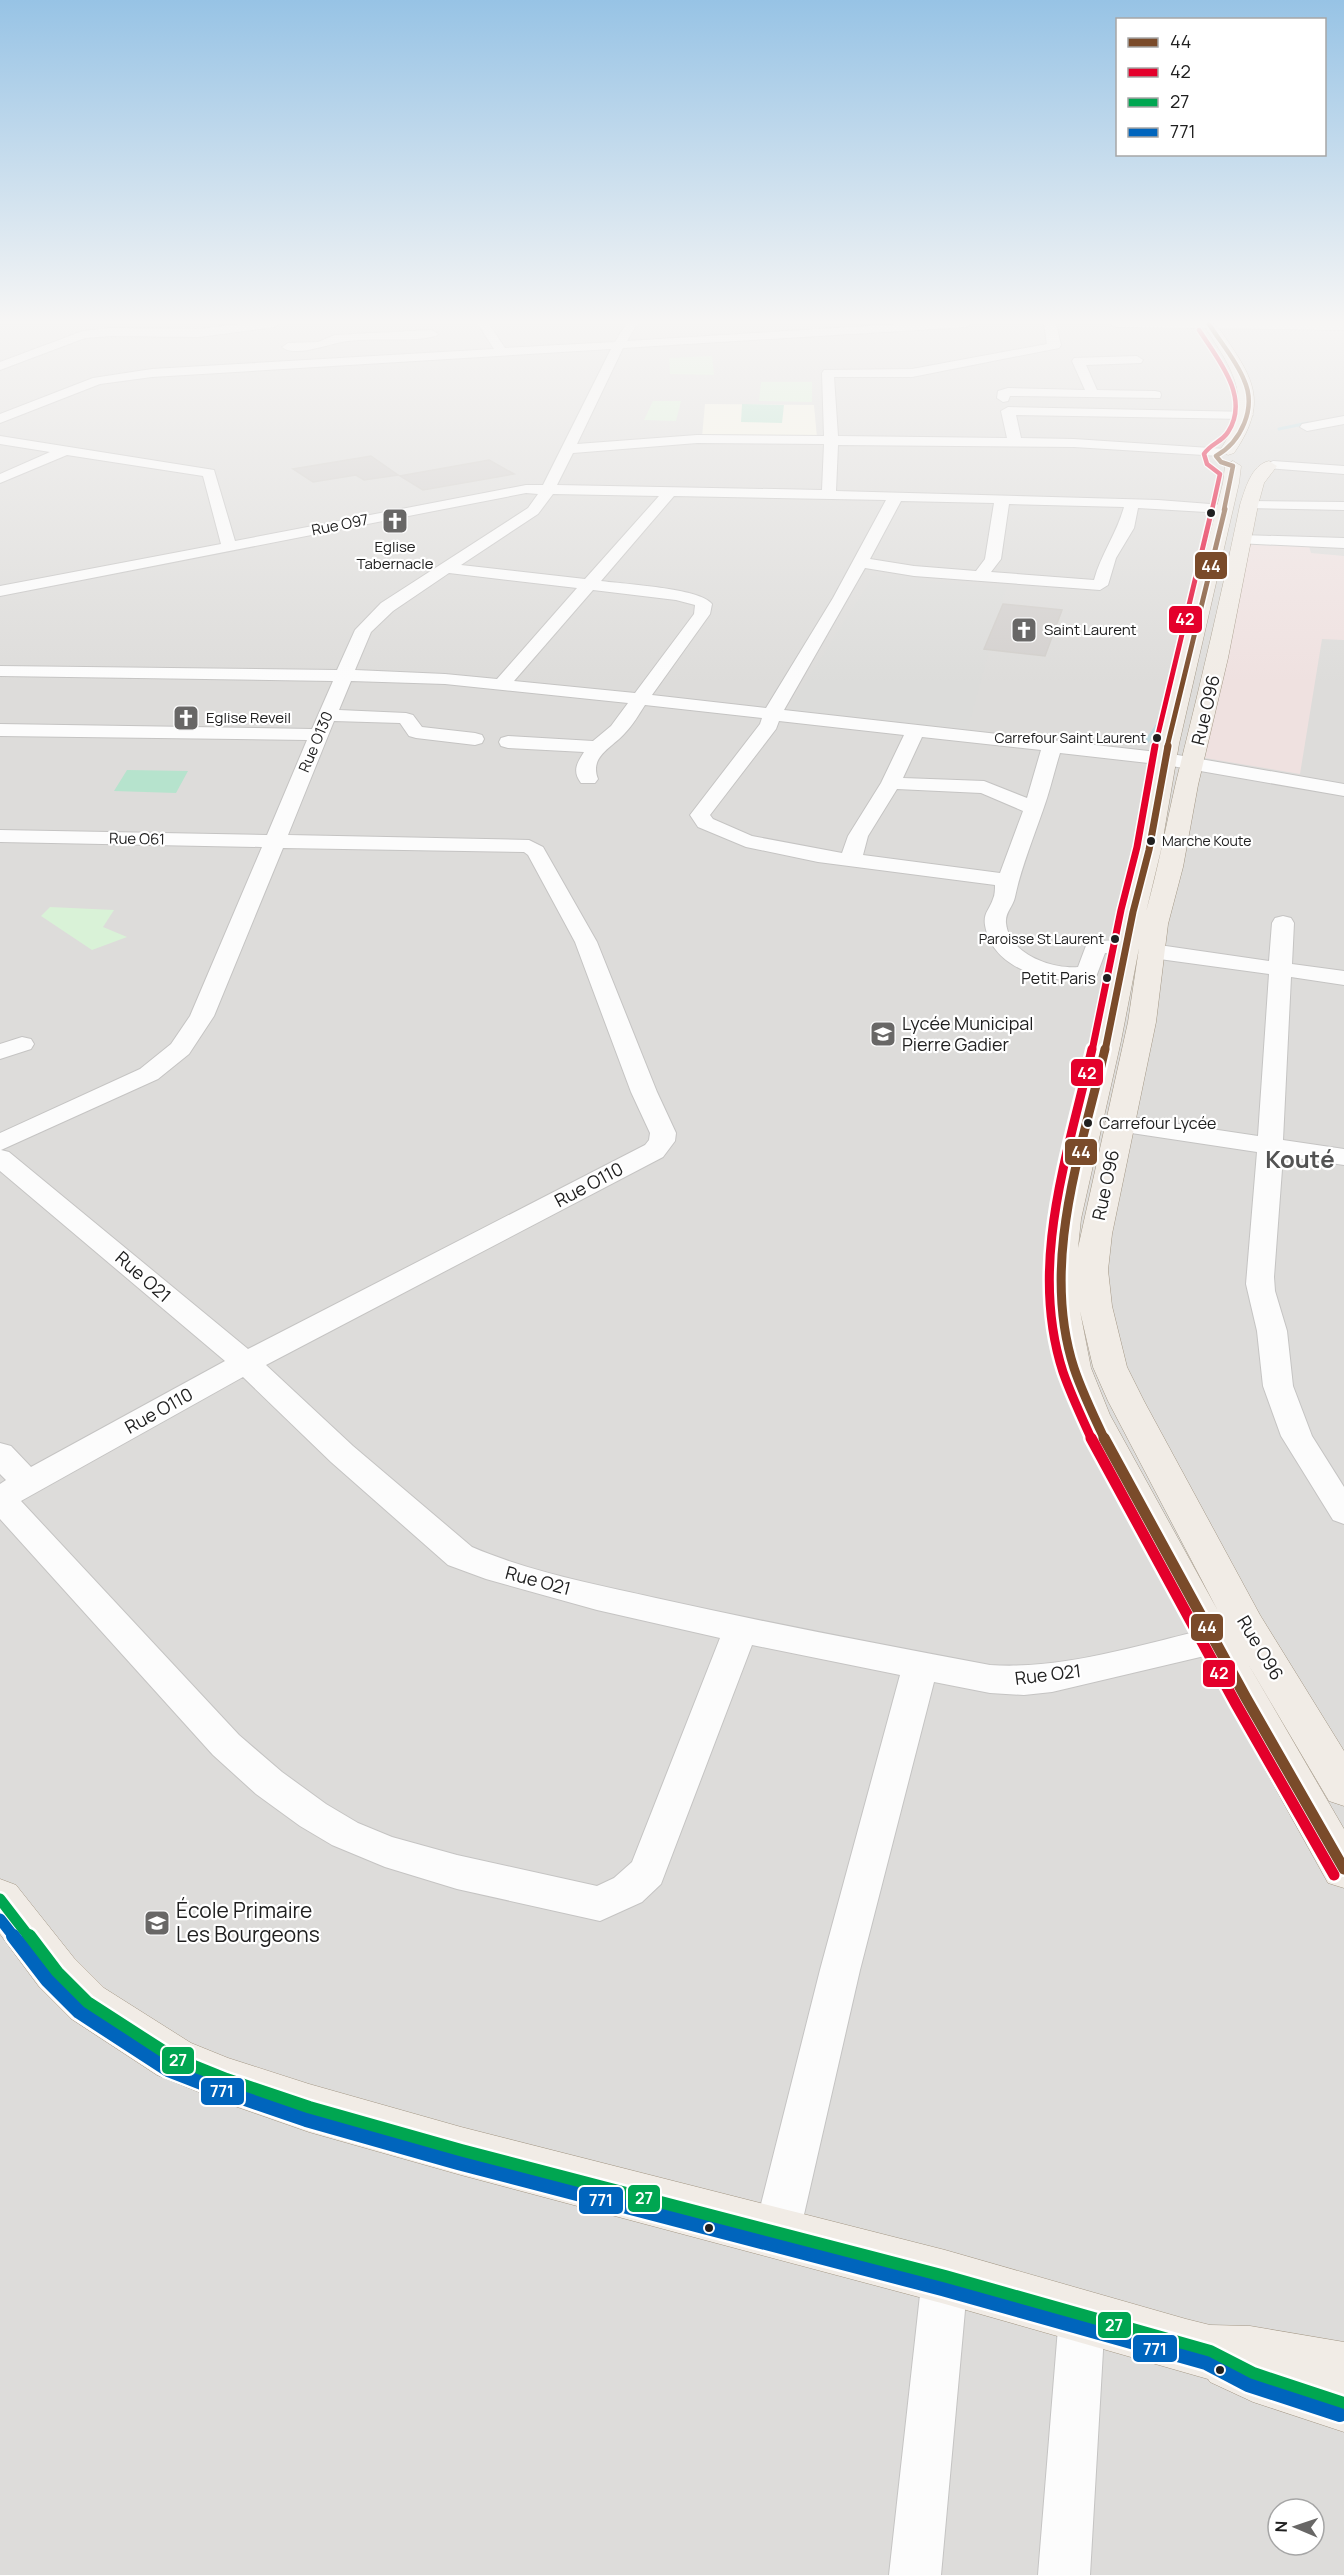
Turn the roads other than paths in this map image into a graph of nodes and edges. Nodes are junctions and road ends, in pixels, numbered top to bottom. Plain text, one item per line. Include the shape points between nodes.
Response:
1 (28, 444) edge
2 (570, 444) edge
3 (624, 444) edge
4 (831, 444) edge
5 (1107, 444) edge
6 (1234, 444) edge
7 (568, 449) junction
8 (66, 450) junction
9 (1225, 457) junction
10 (1266, 458) junction
11 (1344, 470) edge
12 (0, 478) edge
13 (548, 490) junction
14 (670, 492) junction
15 (829, 495) junction
16 (896, 496) junction
17 (1002, 499) junction
18 (1132, 504) junction
19 (1249, 505) junction
20 (1344, 506) edge
21 (1223, 509) junction
22 (1241, 540) junction
23 (1344, 543) edge
24 (229, 546) junction
25 (860, 562) junction
26 (446, 568) junction
27 (980, 576) junction
28 (589, 584) junction
29 (0, 591) edge
30 (0, 672) edge
31 (344, 675) junction
32 (502, 684) junction
33 (639, 699) junction
34 (772, 714) junction
35 (323, 725) junction
36 (0, 730) edge
37 (915, 731) junction
38 (475, 739) dead end
39 (508, 742) dead end
40 (1052, 746) junction
41 (597, 747) junction
42 (1179, 761) junction
43 (588, 779) dead end
44 (891, 783) junction
45 (1344, 789) edge
46 (1034, 808) junction
47 (0, 836) edge
48 (275, 842) junction
49 (851, 859) junction
50 (1008, 880) junction
51 (1283, 922) dead end
52 (1139, 950) junction
53 (1280, 969) junction
54 (1344, 978) edge
55 (1118, 1123) junction
56 (0, 1143) edge
57 (1269, 1145) junction
58 (1344, 1157) edge
59 (0, 1158) edge
60 (246, 1363) junction
61 (0, 1454) edge
62 (10, 1493) edge
63 (1344, 1512) edge
64 (741, 1630) junction
65 (1213, 1641) junction
66 (920, 1666) junction
67 (1344, 1788) edge
68 (1344, 1869) edge
69 (0, 1899) edge
70 (777, 2232) junction
71 (945, 2277) junction
72 (1082, 2316) junction
73 (1210, 2352) junction
74 (1344, 2369) edge
75 (1344, 2404) edge
76 (915, 2575) edge
77 (1064, 2575) edge

1 - 8 street
2 - 7 street, Rue O130
3 - 7 street
4 - 15 street
5 - 9 street
6 - 9 main road, Rue O96
7 - 13 street, Rue O130
8 - 12 street
8 - 24 street via 209,473
9 - 10 main road
9 - 10 main road
9 - 21 main road, Rue O96 via 1232,483
10 - 11 street
10 - 19 main road, Rue O96
13 - 14 street, Rue O97
13 - 24 street, Rue O97 via 518,490
13 - 26 street, Rue O130 via 533,511
14 - 15 street, Rue O97
14 - 28 street
15 - 16 street, Rue O97
16 - 17 street, Rue O97
16 - 25 street
17 - 18 street, Rue O97
17 - 27 street via 993,559
18 - 21 street, Rue O97
18 - 27 street via 1126,528 1108,558 1100,585
19 - 20 street
19 - 22 main road, Rue O96
21 - 42 main road, Rue O96
22 - 23 street
22 - 42 main road, Rue O96 via 1215,669
24 - 29 street, Rue O97
25 - 27 street
25 - 34 street
26 - 28 street
26 - 31 street, Rue O130 via 373,618 363,630
28 - 32 street
28 - 33 street via 676,595 704,604 702,614
30 - 31 street
31 - 32 street
31 - 35 street, Rue O130
32 - 33 street
33 - 34 street
33 - 41 street via 618,730
34 - 37 street
34 - 49 street via 769,725 700,819 746,841
35 - 36 street
35 - 38 street via 396,717 406,719 416,732
35 - 48 street, Rue O130
37 - 40 street
37 - 44 street
39 - 41 street
40 - 42 street
40 - 46 street
41 - 43 street via 586,764
42 - 45 street
42 - 52 main road, Rue O96 via 1149,850
44 - 46 street via 984,787
44 - 49 street via 858,836
46 - 50 street
47 - 48 street, Rue O61
48 - 56 street, Rue O130 via 202,1016 183,1046 149,1074
48 - 60 street, Rue O110 via 519,845 536,850 586,942 663,1133 654,1151
49 - 50 street
50 - 52 street via 995,918 999,939 1028,963 1049,971 1080,974 1088,972 1095,948
51 - 53 street
52 - 53 street
52 - 55 main road, Rue O96 via 1143,1022
52 - 65 main road, Rue O96 via 1065,1219 1062,1303 1068,1345 1081,1387
53 - 54 street
53 - 57 street
55 - 57 street
55 - 67 main road, Rue O96 via 1092,1270 1095,1306 1110,1367 1246,1626
57 - 58 street
57 - 63 street via 1260,1275 1272,1331 1275,1372 1300,1441
59 - 60 street, Rue O21
60 - 62 street, Rue O110
60 - 64 street, Rue O21 via 342,1454 460,1556 486,1567 597,1597
61 - 62 street
62 - 64 street via 226,1745 312,1815 386,1851 458,1872 600,1904 628,1890 647,1872
64 - 66 street, Rue O21
65 - 66 street, Rue O21 via 1024,1681
65 - 68 main road, Rue O96
66 - 70 street via 840,1970
69 - 70 main road via 57,1973 87,2003 174,2058 309,2108
70 - 71 main road
71 - 72 main road
71 - 76 street
72 - 73 main road
72 - 77 street
73 - 74 main road via 1250,2353
73 - 75 main road via 1253,2374

